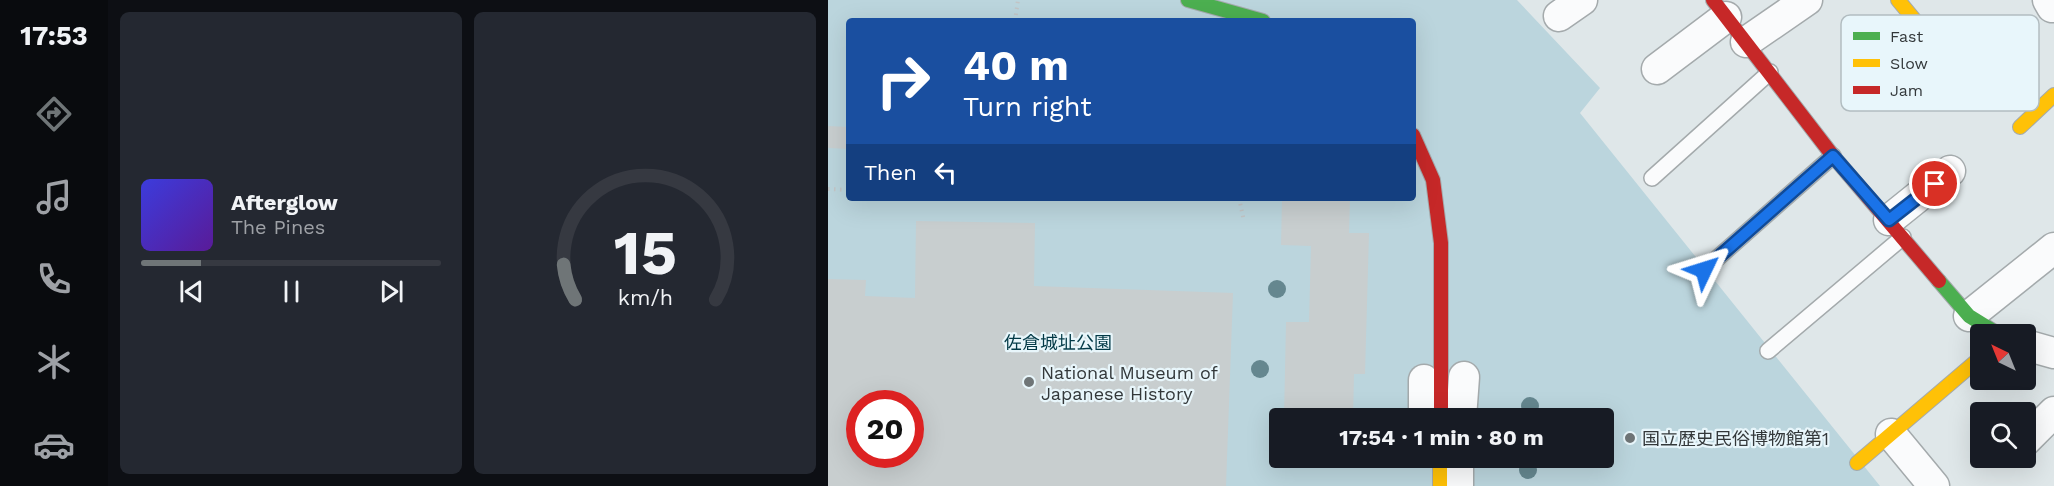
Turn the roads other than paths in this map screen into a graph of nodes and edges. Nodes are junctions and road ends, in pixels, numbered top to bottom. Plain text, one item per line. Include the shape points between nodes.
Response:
1 (1188, 0) edge
2 (1807, 0) edge
3 (1898, 0) edge
4 (1719, 9) edge
5 (1910, 15) edge
6 (1252, 18) edge
7 (1746, 42) junction
8 (1657, 69) dead end
9 (1770, 72) junction
10 (2054, 95) edge
11 (2039, 109) edge
12 (2037, 111) edge
13 (2020, 127) dead end
14 (1416, 142) edge
15 (1833, 156) junction
16 (1950, 171) dead end
17 (1652, 178) dead end
18 (1896, 229) junction
19 (2054, 248) edge
20 (1704, 270) dead end
21 (1969, 316) junction
22 (1982, 324) edge
23 (2036, 348) edge
24 (1768, 351) dead end
25 (2054, 353) edge
26 (1970, 367) edge
27 (1464, 377) dead end
28 (1424, 380) dead end
29 (1424, 408) edge
30 (1441, 408) edge
31 (1462, 408) edge
32 (2054, 412) edge
33 (2036, 430) edge
34 (1891, 434) junction
35 (1857, 463) dead end
36 (1424, 468) edge
37 (1440, 468) edge
38 (1458, 468) edge
39 (1424, 486) edge
40 (1440, 486) edge
41 (1458, 486) edge
42 (1934, 486) edge

1 - 6 street
2 - 7 street
3 - 5 street
4 - 7 street
4 - 8 street
7 - 9 street
9 - 15 street
9 - 17 lane
10 - 11 street
12 - 13 street
14 - 30 street via 1432,180 1441,243
15 - 18 street
15 - 20 lane
16 - 18 street
18 - 21 street
18 - 24 lane
19 - 21 street
21 - 22 street
23 - 25 street
26 - 34 street
27 - 31 street
28 - 29 street
32 - 33 street
34 - 35 street
34 - 42 street
36 - 39 street
37 - 40 street
38 - 41 street

